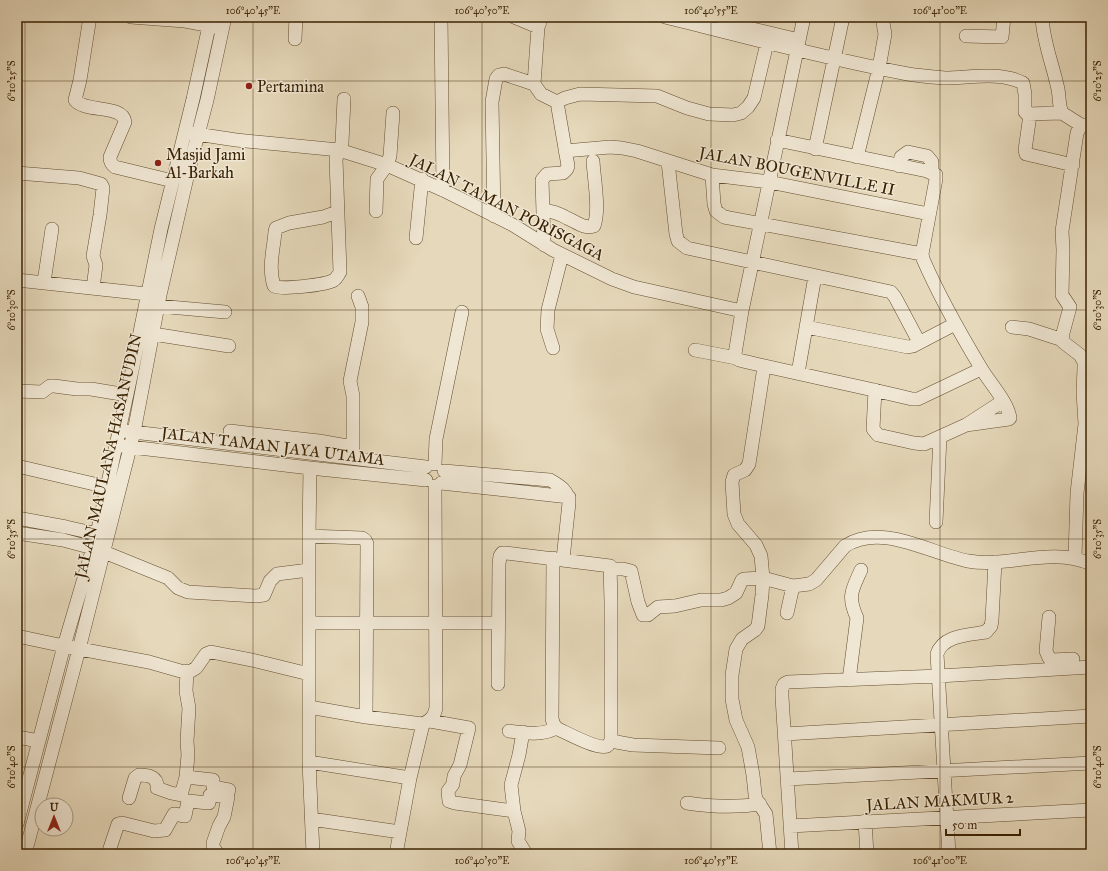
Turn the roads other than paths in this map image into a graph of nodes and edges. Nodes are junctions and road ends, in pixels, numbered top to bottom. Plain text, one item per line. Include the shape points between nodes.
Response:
1 (90, 17) edge
2 (131, 17) edge
3 (296, 17) edge
4 (441, 17) edge
5 (514, 17) edge
6 (665, 17) edge
7 (702, 17) edge
8 (804, 17) edge
9 (843, 17) edge
10 (882, 17) edge
11 (1004, 17) edge
12 (1042, 17) edge
13 (207, 22) edge
14 (224, 22) edge
15 (540, 22) edge
16 (742, 22) edge
17 (966, 36) dead end
18 (295, 39) dead end
19 (767, 43) junction
20 (798, 45) junction
21 (834, 58) junction
22 (879, 68) junction
23 (534, 84) junction
24 (344, 99) dead end
25 (557, 102) junction
26 (1062, 112) junction
27 (393, 113) dead end
28 (1030, 115) junction
29 (1086, 125) edge
30 (191, 133) junction
31 (777, 140) junction
32 (815, 149) junction
33 (339, 150) junction
34 (565, 151) junction
35 (857, 157) junction
36 (593, 161) dead end
37 (668, 162) junction
38 (1073, 164) junction
39 (387, 165) junction
40 (17, 173) edge
41 (712, 175) junction
42 (422, 179) junction
43 (172, 182) junction
44 (769, 182) junction
45 (443, 190) junction
46 (543, 210) junction
47 (376, 211) dead end
48 (337, 212) junction
49 (929, 214) junction
50 (494, 216) junction
51 (760, 222) junction
52 (52, 229) dead end
53 (416, 238) dead end
54 (544, 245) junction
55 (922, 254) junction
56 (562, 255) junction
57 (751, 263) junction
58 (815, 276) junction
59 (17, 280) edge
60 (44, 282) junction
61 (94, 288) junction
62 (358, 296) dead end
63 (152, 297) junction
64 (742, 311) junction
65 (225, 312) dead end
66 (462, 312) dead end
67 (955, 324) junction
68 (806, 326) junction
69 (1012, 326) dead end
70 (153, 334) junction
71 (1063, 340) junction
72 (919, 342) junction
73 (229, 346) dead end
74 (553, 348) dead end
75 (695, 350) dead end
76 (736, 358) junction
77 (764, 367) junction
78 (982, 369) junction
79 (798, 373) junction
80 (874, 390) junction
81 (17, 391) edge
82 (120, 394) junction
83 (1003, 401) junction
84 (966, 425) junction
85 (119, 430) junction
86 (230, 431) dead end
87 (134, 432) junction
88 (940, 437) junction
89 (247, 439) junction
90 (116, 445) junction
91 (130, 446) junction
92 (353, 452) junction
93 (17, 466) edge
94 (310, 468) junction
95 (434, 475) junction
96 (99, 485) junction
97 (17, 518) edge
98 (936, 522) dead end
99 (71, 528) junction
100 (17, 533) edge
101 (94, 533) junction
102 (309, 536) junction
103 (67, 541) junction
104 (95, 549) junction
105 (1075, 558) junction
106 (558, 559) junction
107 (995, 562) junction
108 (1091, 564) edge
109 (610, 569) junction
110 (309, 570) junction
111 (861, 570) dead end
112 (763, 578) junction
113 (793, 586) junction
114 (787, 613) dead end
115 (1049, 617) dead end
116 (309, 623) junction
117 (367, 623) junction
118 (435, 623) junction
119 (498, 623) junction
120 (17, 636) edge
121 (64, 646) junction
122 (79, 649) junction
123 (1091, 659) edge
124 (1091, 667) edge
125 (187, 671) junction
126 (310, 674) junction
127 (939, 676) junction
128 (849, 680) junction
129 (498, 684) dead end
130 (309, 707) junction
131 (1091, 716) edge
132 (366, 717) junction
133 (426, 722) junction
134 (941, 724) junction
135 (556, 728) junction
136 (509, 731) dead end
137 (523, 732) junction
138 (785, 734) junction
139 (29, 739) edge
140 (611, 741) junction
141 (719, 748) dead end
142 (310, 762) junction
143 (1091, 763) edge
144 (943, 772) junction
145 (186, 777) junction
146 (410, 778) junction
147 (788, 779) junction
148 (228, 797) junction
149 (129, 798) dead end
150 (687, 803) dead end
151 (760, 804) junction
152 (1091, 810) edge
153 (514, 812) junction
154 (946, 818) junction
155 (311, 819) junction
156 (865, 821) junction
157 (17, 824) edge
158 (790, 826) junction
159 (400, 832) junction
160 (792, 853) edge
161 (25, 854) edge
162 (108, 854) edge
163 (218, 854) edge
164 (313, 854) edge
165 (396, 854) edge
166 (526, 854) edge
167 (769, 854) edge
168 (867, 854) edge
169 (949, 854) edge

1 - 43 street via 75,100 87,107 110,110 125,118 110,162 120,168
2 - 13 street
3 - 18 street
4 - 45 street
5 - 15 street
6 - 19 street
7 - 16 street
8 - 20 street
9 - 21 street
10 - 22 street via 885,34
11 - 17 street via 1002,37
12 - 26 street via 1043,34 1058,87
13 - 14 street
13 - 30 street, JALAN MAULANA HASANUDIN
14 - 30 street, JALAN MAULANA HASANUDIN via 209,93
15 - 23 street
16 - 20 street
19 - 20 street
19 - 25 street via 754,98 741,113 709,114 657,96 580,94
20 - 21 street
20 - 31 street
21 - 22 street
21 - 32 street
22 - 28 street via 944,78 995,77 1018,80 1025,88 1025,112
22 - 35 street
23 - 25 street via 541,94
23 - 50 street via 504,74 496,79 492,102
24 - 33 street via 342,143
25 - 34 street
26 - 28 street
26 - 29 street
27 - 39 street
28 - 38 street via 1026,154
29 - 38 street via 1077,133
30 - 33 street, JALAN TAMAN PORISGAGA
30 - 43 street, JALAN MAULANA HASANUDIN
30 - 63 street, JALAN MAULANA HASANUDIN
31 - 32 street
31 - 44 street
32 - 35 street
33 - 39 street, JALAN TAMAN PORISGAGA
33 - 48 street via 336,159
34 - 37 street, JALAN BOUGENVILLE II via 610,147 637,151
34 - 46 street via 568,166 566,171 547,174 542,180
35 - 49 street via 936,175
36 - 46 street via 596,197 594,226 584,227 568,218
37 - 41 street, JALAN BOUGENVILLE II
37 - 57 street via 678,241 687,248
38 - 71 street via 1062,230 1062,295 1070,307
39 - 42 street, JALAN TAMAN PORISGAGA
39 - 47 street via 378,179
40 - 61 street via 79,178 101,184 103,188 93,256 96,265
41 - 44 street, JALAN BOUGENVILLE II
41 - 51 street via 716,211 724,217
42 - 45 street, JALAN TAMAN PORISGAGA
42 - 53 street
43 - 63 street, JALAN MAULANA HASANUDIN
44 - 49 street, JALAN BOUGENVILLE II
44 - 51 street
45 - 50 street, JALAN TAMAN PORISGAGA
46 - 54 street
48 - 48 street via 340,272 337,277 326,283 287,288 274,286 271,259 276,228
49 - 55 street
50 - 54 street, JALAN TAMAN PORISGAGA
51 - 55 street
51 - 57 street
52 - 60 street
54 - 56 street, JALAN TAMAN PORISGAGA
55 - 67 street via 924,263
56 - 64 street, JALAN TAMAN PORISGAGA via 589,269 634,286
56 - 74 street via 548,310 547,329
57 - 58 street
57 - 64 street
58 - 68 street
58 - 72 street via 890,292 896,297
59 - 60 street
60 - 61 street
61 - 63 street
62 - 92 street via 362,307 362,322 350,381 353,396
63 - 65 street
63 - 70 street, JALAN MAULANA HASANUDIN
63 - 82 street, JALAN MAULANA HASANUDIN
64 - 76 street
66 - 95 street via 436,439
67 - 72 street
67 - 78 street
68 - 72 street via 908,347
68 - 79 street
69 - 71 street
70 - 73 street
70 - 87 street, JALAN MAULANA HASANUDIN
71 - 105 street via 1084,362 1085,424 1077,493
75 - 76 street
76 - 77 street
77 - 79 street
77 - 112 street via 749,464 734,475 732,482 734,514 738,524 756,545 761,556
78 - 80 street via 918,399
78 - 83 street
79 - 80 street
80 - 88 street via 873,429 878,436 920,444
81 - 82 street via 42,392 54,386
82 - 85 street, JALAN MAULANA HASANUDIN
83 - 84 street
83 - 84 street via 1009,412 1009,419
84 - 88 street
85 - 87 street, JALAN TAMAN JAYA UTAMA
85 - 90 street, JALAN MAULANA HASANUDIN
86 - 89 street
87 - 89 street, JALAN TAMAN JAYA UTAMA
87 - 91 street, JALAN MAULANA HASANUDIN
88 - 98 street
89 - 92 street, JALAN TAMAN JAYA UTAMA
90 - 91 street, JALAN TAMAN JAYA UTAMA
90 - 96 street, JALAN MAULANA HASANUDIN
91 - 94 street, JALAN TAMAN JAYA UTAMA
91 - 104 street, JALAN MAULANA HASANUDIN
92 - 95 street, JALAN TAMAN JAYA UTAMA
93 - 96 street
94 - 95 street, JALAN TAMAN JAYA UTAMA
94 - 102 street
95 - 106 street, JALAN TAMAN JAYA UTAMA via 569,497
95 - 118 street
96 - 101 street, JALAN MAULANA HASANUDIN
97 - 99 street
99 - 101 street
99 - 103 street
100 - 103 street
101 - 104 street, JALAN MAULANA HASANUDIN
102 - 110 street
102 - 117 street via 365,540
103 - 104 street
104 - 110 street via 168,578 178,588 188,592 264,595 270,582 278,574
104 - 121 street, JALAN MAULANA HASANUDIN
104 - 122 street, JALAN MAULANA HASANUDIN
105 - 107 street via 1047,557
105 - 108 street
106 - 109 street via 610,566
106 - 119 street via 502,553 499,564
106 - 135 street via 552,719
107 - 113 street via 967,561 905,541 870,538 845,546 814,582
107 - 127 street via 991,626 986,632 954,638 943,644 938,654
109 - 112 street via 631,572 643,615 648,615 658,607 701,600 721,600 736,593 742,580
109 - 140 street
110 - 116 street
111 - 128 street via 851,593 857,618
112 - 113 street
112 - 151 street via 758,626 742,639 736,649 732,676 733,708 748,747 755,794
113 - 114 street
115 - 123 street via 1046,651 1049,658
116 - 117 street
116 - 126 street
117 - 118 street
117 - 132 street
118 - 119 street
118 - 133 street via 436,708 434,716
119 - 129 street
120 - 121 street
121 - 122 street
121 - 139 street, JALAN MAULANA HASANUDIN
122 - 125 street
122 - 161 street, JALAN MAULANA HASANUDIN
124 - 127 street
125 - 126 street via 196,668 206,654 211,652
125 - 145 street via 186,691 189,708
126 - 130 street
127 - 128 street
127 - 134 street
128 - 138 street via 784,684 782,689
130 - 132 street
130 - 142 street
131 - 134 street
132 - 133 street
133 - 146 street
133 - 153 street via 469,728 460,765 448,791 449,801
134 - 138 street
134 - 144 street
135 - 137 street via 544,732
135 - 140 street via 595,745 605,747
136 - 137 street
137 - 153 street via 511,785
138 - 147 street
139 - 157 street, JALAN MAULANA HASANUDIN
140 - 141 street via 639,745
142 - 146 street
142 - 155 street
143 - 144 street
144 - 147 street
144 - 154 street
145 - 148 street via 213,780 213,787 230,790
145 - 149 street via 181,794 157,788 158,783 154,778 139,775 135,778
146 - 159 street
147 - 158 street
148 - 162 street via 210,794 209,803 188,801 185,816 174,814 165,830 148,830 118,824
148 - 163 street via 224,817 213,843
150 - 151 street via 721,807
151 - 167 street via 766,814
152 - 154 street, JALAN MAKMUR 2
153 - 166 street via 518,841
154 - 156 street, JALAN MAKMUR 2
154 - 169 street
155 - 159 street
155 - 164 street
156 - 158 street, JALAN MAKMUR 2
156 - 168 street
158 - 160 street
159 - 165 street
160 - 167 street

